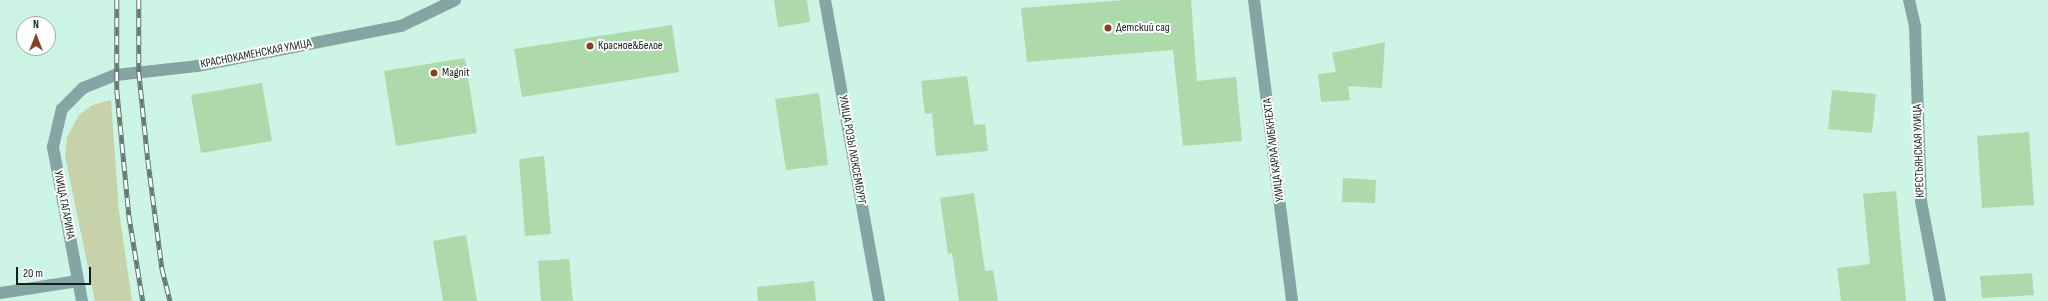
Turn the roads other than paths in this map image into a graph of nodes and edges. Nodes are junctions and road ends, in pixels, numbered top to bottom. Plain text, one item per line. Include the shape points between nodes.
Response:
1 (455, 0) edge
2 (825, 0) edge
3 (1254, 0) edge
4 (1908, 0) edge
5 (62, 109) joint
6 (78, 280) junction
7 (0, 293) edge
8 (82, 301) edge
9 (879, 301) edge
10 (1292, 301) edge
11 (1940, 301) edge

1 - 5 street, КРАСНОКАМЕНСКАЯ УЛИЦА via 400,26 197,66 116,75 83,88
2 - 9 street, УЛИЦА РОЗЫ ЛЮКСЕМБУРГ
3 - 10 street, УЛИЦА КАРЛА ЛИБКНЕХТА
4 - 11 street, КРЕСТЬЯНСКАЯ УЛИЦА via 1915,27 1921,201
5 - 6 street, УЛИЦА ГАГАРИНА via 53,147
6 - 7 street
6 - 8 street, УЛИЦА ГАГАРИНА

